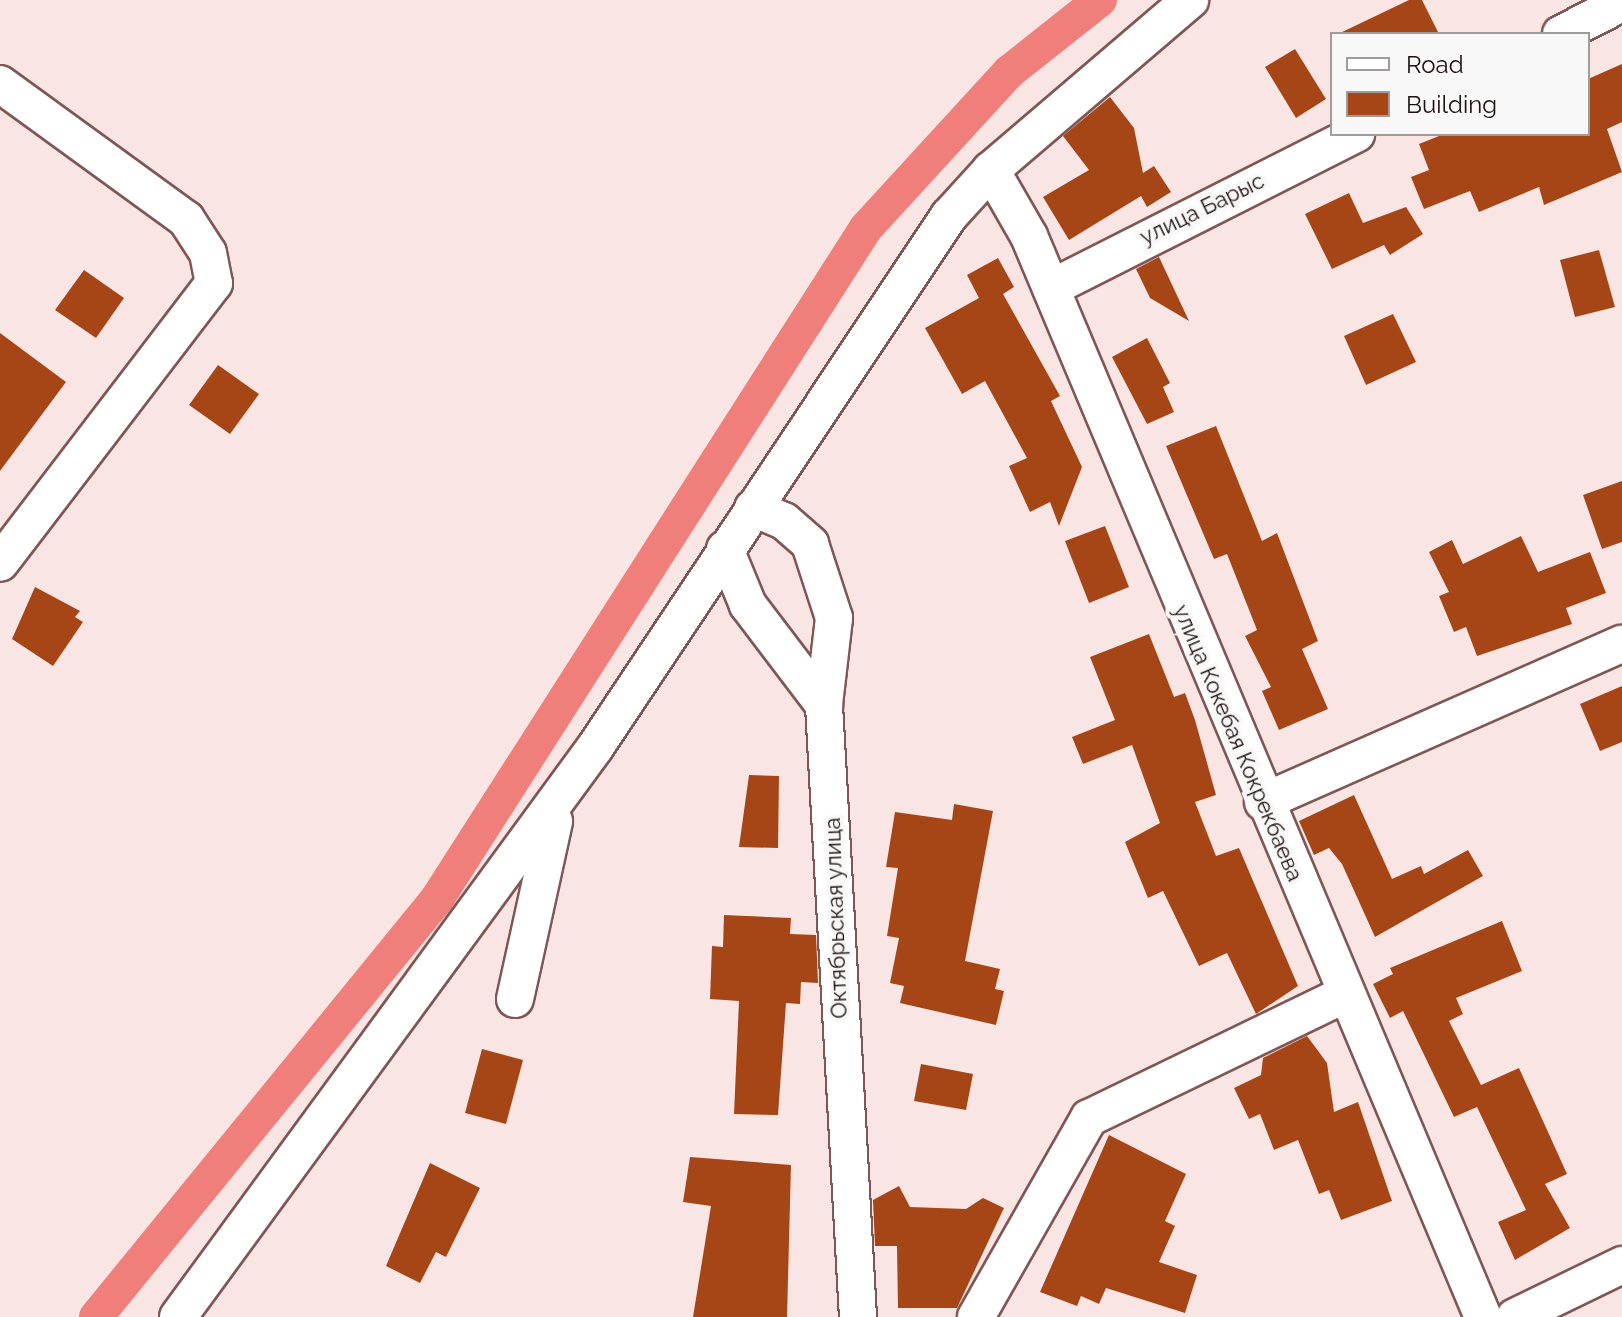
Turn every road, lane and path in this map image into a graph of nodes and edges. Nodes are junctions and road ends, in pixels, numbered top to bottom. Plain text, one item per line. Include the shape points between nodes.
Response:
1 (1190, 0) edge
2 (1622, 3) edge
3 (1565, 32) edge
4 (0, 84) edge
5 (1352, 136) edge
6 (991, 170) junction
7 (1051, 288) junction
8 (753, 508) junction
9 (725, 549) junction
10 (0, 563) edge
11 (1622, 644) edge
12 (824, 705) junction
13 (565, 789) junction
14 (1263, 802) junction
15 (1344, 995) junction
16 (515, 999) dead end
17 (1622, 1265) edge
18 (178, 1317) edge
19 (858, 1317) edge
20 (976, 1317) edge
21 (1483, 1317) edge
22 (1515, 1317) edge

1 - 6 street
2 - 3 street
4 - 10 street via 186,219 208,253 214,283
5 - 7 street, улица Барыс
6 - 7 street, улица Кокебая Кокрекбаева
6 - 8 street via 949,216
7 - 14 street, улица Кокебая Кокрекбаева
8 - 9 street
8 - 12 street, Октябрьская улица via 784,521 810,544 826,575 834,618
9 - 12 street via 748,605
9 - 13 street
11 - 14 street
12 - 19 street, Октябрьская улица
13 - 16 street via 542,856
13 - 18 street
14 - 15 street, улица Кокебая Кокрекбаева
15 - 20 street via 1089,1118
15 - 21 street, улица Кокебая Кокрекбаева
17 - 22 street

